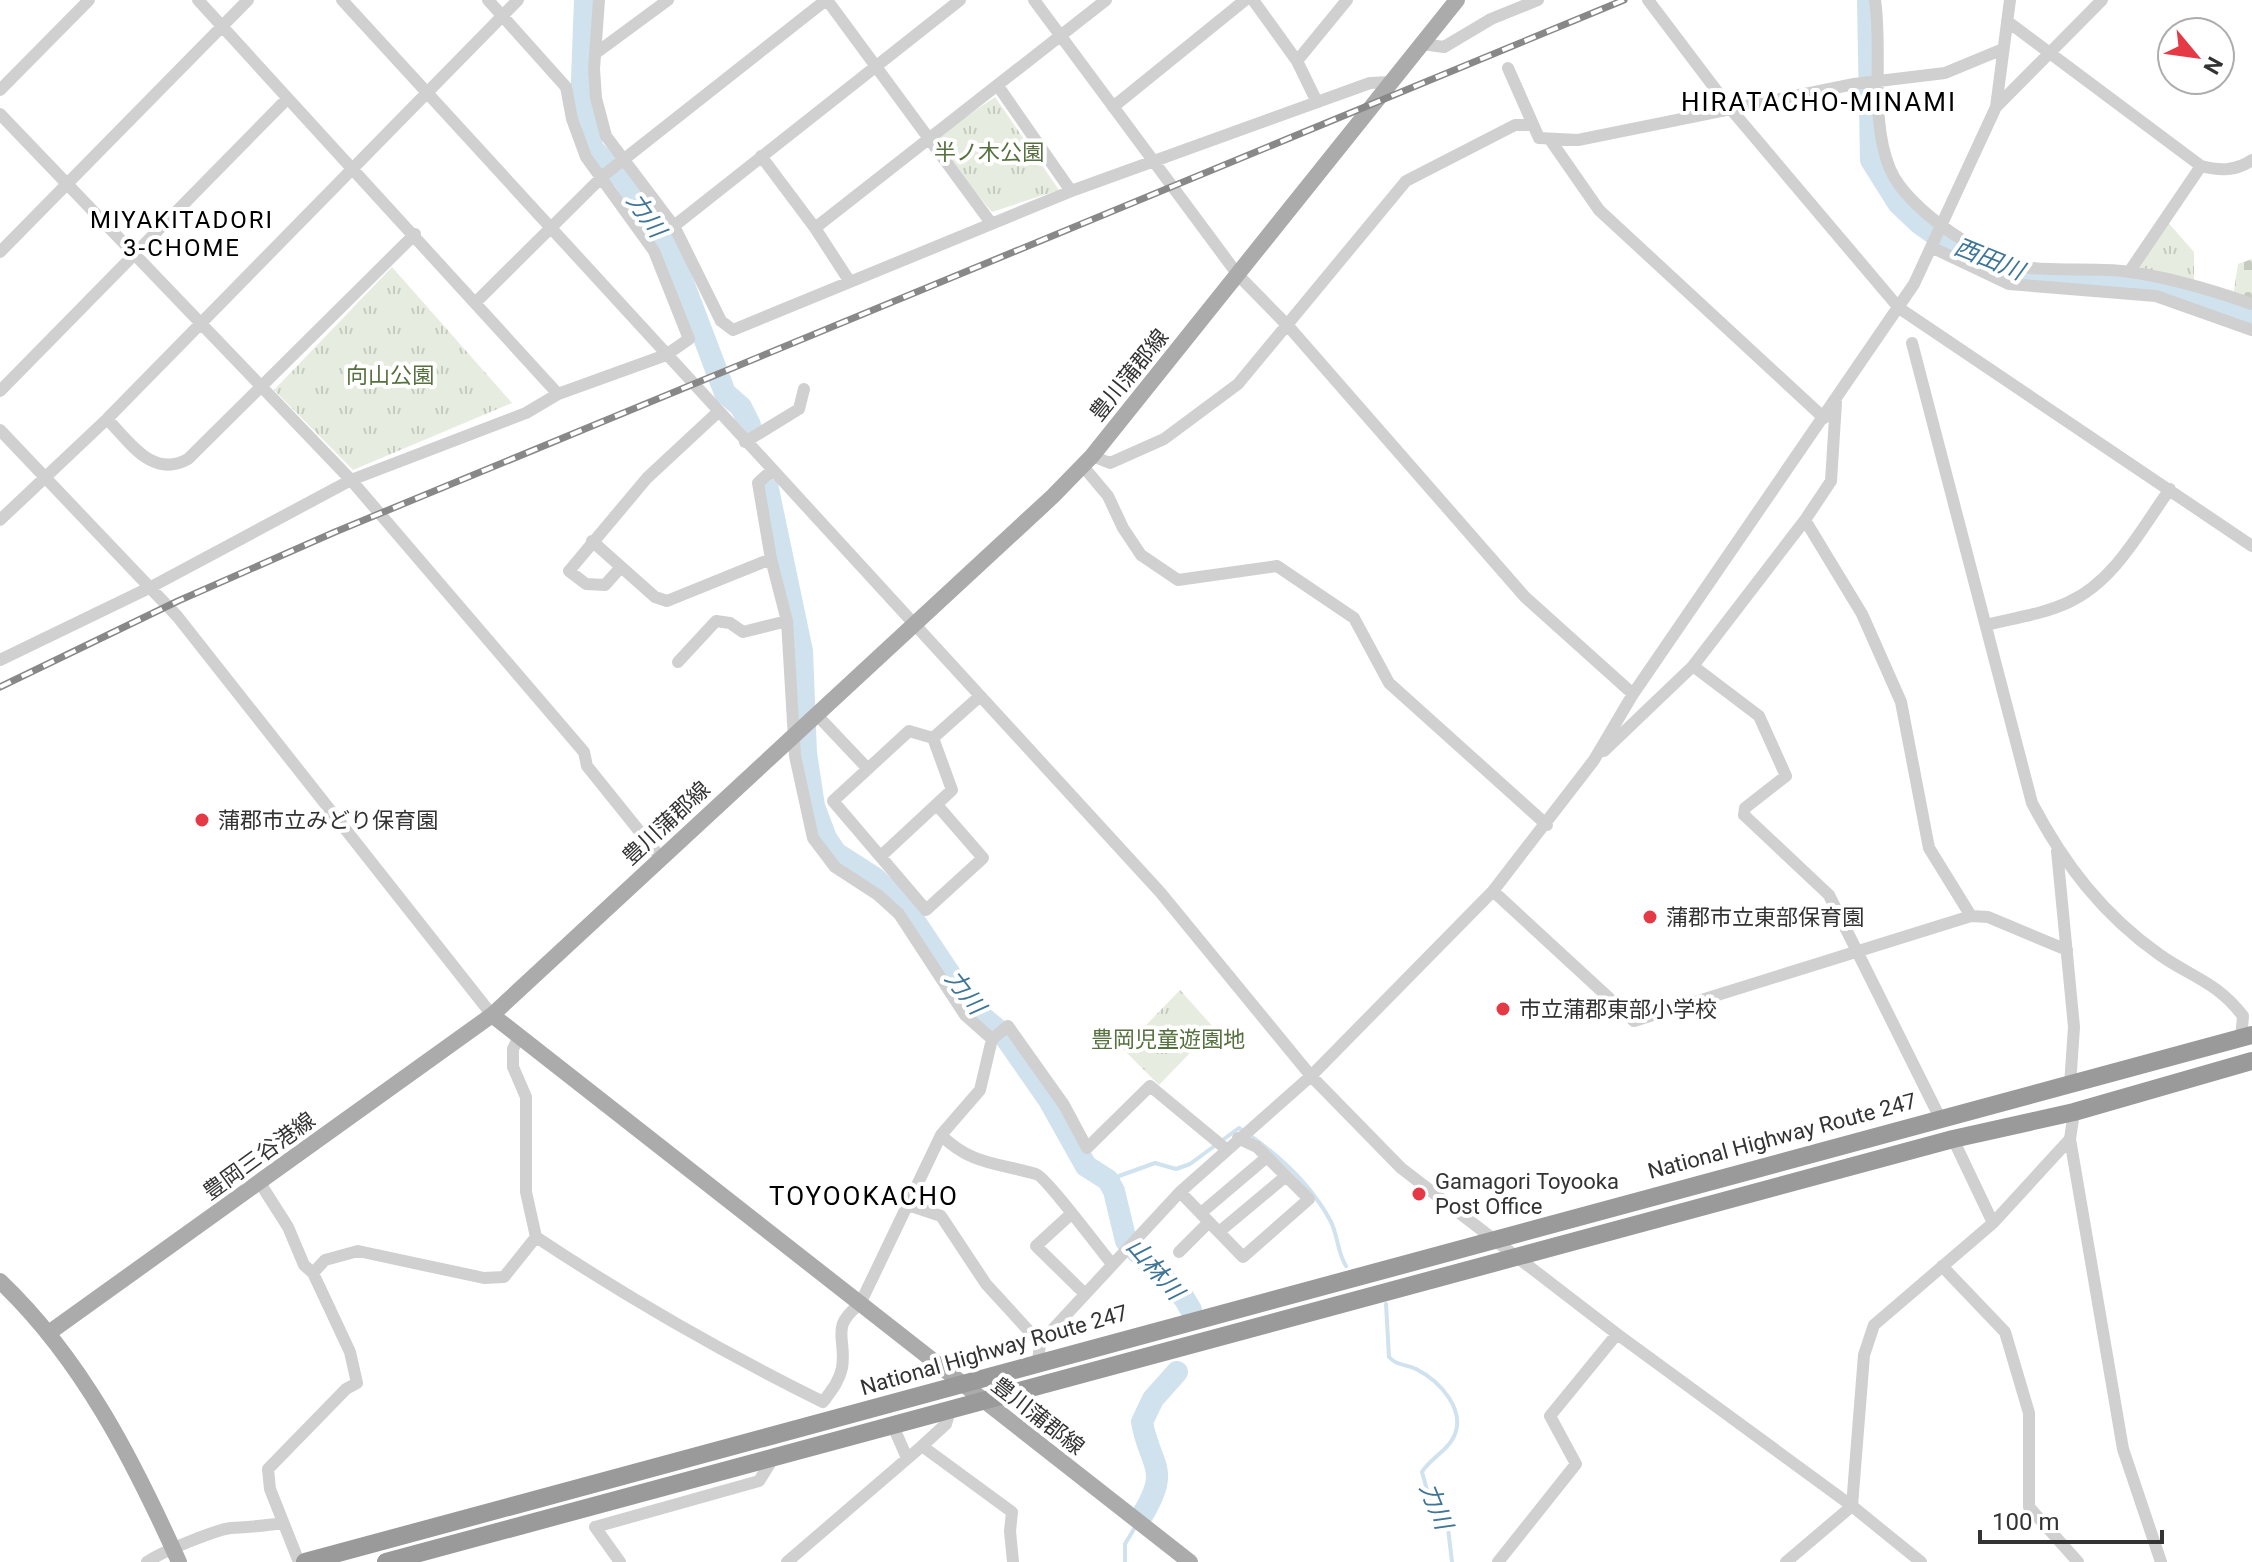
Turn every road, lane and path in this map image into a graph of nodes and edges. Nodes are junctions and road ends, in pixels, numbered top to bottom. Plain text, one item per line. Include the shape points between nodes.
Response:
1 (89, 0) edge
2 (198, 0) edge
3 (248, 0) edge
4 (342, 0) edge
5 (488, 0) edge
6 (518, 0) edge
7 (599, 0) edge
8 (668, 0) edge
9 (827, 0) edge
10 (960, 0) edge
11 (1034, 0) edge
12 (1106, 0) edge
13 (1245, 0) edge
14 (1253, 0) edge
15 (1347, 0) edge
16 (1457, 0) edge
17 (1538, 0) edge
18 (1648, 0) edge
19 (1875, 0) edge
20 (2010, 0) edge
21 (2102, 0) edge
22 (502, 16) junction
23 (2007, 21) junction
24 (222, 26) junction
25 (1061, 35) junction
26 (1422, 44) junction
27 (2003, 49) junction
28 (596, 53) junction
29 (2050, 53) junction
30 (1297, 61) junction
31 (874, 67) junction
32 (1508, 68) dead end
33 (1391, 82) junction
34 (1880, 83) junction
35 (998, 86) junction
36 (0, 90) edge
37 (428, 93) junction
38 (286, 100) junction
39 (1317, 102) junction
40 (1113, 107) junction
41 (1729, 107) junction
42 (1996, 107) junction
43 (0, 114) edge
44 (1531, 125) junction
45 (928, 139) junction
46 (1551, 141) junction
47 (761, 156) junction
48 (624, 158) junction
49 (2252, 160) edge
50 (1153, 162) junction
51 (2201, 166) junction
52 (352, 168) junction
53 (603, 176) junction
54 (67, 182) junction
55 (1071, 191) junction
56 (991, 223) junction
57 (674, 226) junction
58 (1944, 226) junction
59 (550, 228) junction
60 (815, 228) junction
61 (415, 234) junction
62 (1933, 248) junction
63 (0, 252) edge
64 (134, 254) junction
65 (2129, 272) junction
66 (1238, 275) junction
67 (850, 282) junction
68 (476, 302) junction
69 (2252, 304) edge
70 (1899, 308) junction
71 (199, 321) junction
72 (1289, 327) junction
73 (2252, 330) edge
74 (1912, 343) dead end
75 (666, 355) junction
76 (262, 389) junction
77 (804, 389) dead end
78 (0, 391) edge
79 (558, 394) junction
80 (1836, 402) junction
81 (718, 412) junction
82 (1824, 418) junction
83 (107, 419) junction
84 (0, 430) edge
85 (745, 442) junction
86 (1087, 461) junction
87 (771, 471) junction
88 (45, 478) junction
89 (351, 480) junction
90 (2170, 489) junction
91 (0, 520) edge
92 (1805, 520) junction
93 (592, 541) junction
94 (2252, 546) edge
95 (771, 559) junction
96 (621, 567) junction
97 (151, 587) junction
98 (787, 621) junction
99 (1986, 625) junction
100 (913, 626) junction
101 (0, 660) edge
102 (678, 662) dead end
103 (1693, 666) junction
104 (1633, 694) junction
105 (979, 697) junction
106 (804, 725) junction
107 (933, 738) junction
108 (1594, 760) junction
109 (868, 769) junction
110 (937, 805) junction
111 (1547, 825) junction
112 (2057, 851) junction
113 (881, 856) junction
114 (661, 858) junction
115 (1493, 891) junction
116 (1971, 916) junction
117 (1859, 950) junction
118 (2067, 950) junction
119 (492, 1015) junction
120 (997, 1034) junction
121 (519, 1037) junction
122 (2246, 1037) edge
123 (2252, 1061) edge
124 (1311, 1076) junction
125 (2070, 1085) junction
126 (2074, 1112) junction
127 (1940, 1118) junction
128 (1244, 1134) junction
129 (941, 1135) junction
130 (1953, 1139) junction
131 (2070, 1139) junction
132 (1221, 1144) junction
133 (1267, 1157) junction
134 (1286, 1176) junction
135 (260, 1183) junction
136 (1180, 1192) junction
137 (908, 1205) junction
138 (1071, 1214) junction
139 (1205, 1217) junction
140 (1993, 1223) junction
141 (1219, 1232) junction
142 (536, 1237) junction
143 (1497, 1239) junction
144 (1179, 1252) dead end
145 (1517, 1257) junction
146 (1112, 1264) junction
147 (1942, 1266) junction
148 (313, 1273) junction
149 (0, 1281) edge
150 (1084, 1293) junction
151 (860, 1304) junction
152 (50, 1332) junction
153 (1617, 1334) junction
154 (1040, 1343) junction
155 (1038, 1362) junction
156 (960, 1385) junction
157 (982, 1401) junction
158 (950, 1410) junction
159 (893, 1426) junction
160 (922, 1446) junction
161 (774, 1457) junction
162 (907, 1458) junction
163 (1852, 1506) junction
164 (282, 1523) junction
165 (176, 1555) edge
166 (147, 1562) edge
167 (302, 1562) edge
168 (386, 1562) edge
169 (620, 1562) edge
170 (787, 1562) edge
171 (1013, 1562) edge
172 (1190, 1562) edge
173 (1498, 1562) edge
174 (1786, 1562) edge
175 (1921, 1562) edge
176 (2078, 1562) edge
177 (2161, 1562) edge

1 - 36 street
2 - 24 street
3 - 24 street
4 - 37 street
5 - 22 street
6 - 22 street
7 - 28 street
8 - 28 street
9 - 31 street
9 - 48 street
10 - 31 street
11 - 25 street
12 - 25 street
13 - 40 street
14 - 30 street
15 - 30 street
16 - 26 main road, 豊川蒲郡線
17 - 26 street via 1491,19 1444,47
18 - 41 street
19 - 34 street
20 - 23 street
21 - 29 street
22 - 37 street
22 - 53 street via 566,87 578,139
23 - 27 street
23 - 29 street
24 - 38 street
24 - 54 street
25 - 35 street
25 - 40 street
26 - 33 main road, 豊川蒲郡線
27 - 34 street via 1945,73
27 - 42 street
28 - 48 street via 602,123
29 - 42 street
29 - 51 street
30 - 39 street
31 - 45 street
31 - 47 street
32 - 44 street
33 - 39 street via 1370,83
33 - 66 main road, 豊川蒲郡線
34 - 41 street
34 - 58 street via 1890,169 1904,193
35 - 45 street
35 - 55 street
37 - 52 street
37 - 59 street
38 - 52 street
38 - 64 street
39 - 50 street
40 - 50 street
41 - 46 street via 1578,140
41 - 70 street
42 - 58 street
43 - 54 street
44 - 46 street via 1539,138
44 - 72 street via 1515,125 1406,181
45 - 56 street
45 - 60 street
46 - 82 street via 1599,210
47 - 57 street
47 - 60 street
48 - 53 street
48 - 57 street
49 - 51 street via 2218,170
50 - 55 street
50 - 66 street
51 - 65 street
52 - 61 street
52 - 71 street
53 - 59 street
53 - 75 street via 654,251 689,339
54 - 63 street
54 - 64 street
55 - 56 street
56 - 67 street
57 - 67 street via 721,321 733,330
58 - 62 street
58 - 65 street via 1981,250 2028,268
59 - 68 street
59 - 75 street
60 - 67 street
61 - 68 street
61 - 76 street
62 - 70 street
62 - 73 street via 2009,284 2156,296
64 - 71 street
64 - 78 street
65 - 69 street
66 - 72 street
66 - 86 main road, 豊川蒲郡線
68 - 79 street
70 - 80 street
70 - 90 street
71 - 76 street
71 - 83 street
72 - 86 street via 1238,384 1164,439 1110,463
72 - 104 street via 1525,597
74 - 99 street
75 - 79 street
75 - 81 street
76 - 83 street via 188,459 169,467 150,463
76 - 89 street
77 - 85 street via 799,409
79 - 89 street via 526,413
80 - 82 street
80 - 92 street via 1831,481
81 - 85 street
81 - 93 street via 647,478
82 - 104 street
83 - 88 street
84 - 88 street
85 - 87 street
86 - 100 main road, 豊川蒲郡線
86 - 111 street via 1141,555 1178,580 1277,566 1354,618 1389,683
87 - 95 street via 758,483
87 - 100 street
88 - 91 street
88 - 97 street
89 - 97 street
89 - 114 street via 584,752 587,766
90 - 94 street
90 - 99 street via 2112,570 2092,589 2067,603
92 - 103 street
92 - 116 street via 1862,614 1901,702 1929,848
93 - 96 street
93 - 96 street via 569,571 586,584 605,585
95 - 96 street via 667,601
95 - 98 street
97 - 101 street
97 - 119 street
98 - 102 street via 743,632 716,621
98 - 106 street
99 - 112 street via 2032,803
100 - 105 street
100 - 106 main road, 豊川蒲郡線
103 - 108 street
103 - 117 street via 1759,716 1786,776 1745,808 1744,815 1829,895
104 - 108 street
105 - 107 street
105 - 124 street via 1160,892
106 - 109 street
106 - 114 main road, 豊川蒲郡線
106 - 120 street via 806,814 824,856 899,914 965,1015
107 - 109 street via 909,731
107 - 110 street via 952,782 952,790
108 - 111 street
109 - 113 street via 833,801
110 - 113 street
110 - 113 street via 983,858 926,910
111 - 115 street
112 - 118 street
112 - 122 street via 2097,900 2160,955 2226,993 2243,1016
114 - 119 main road, 豊川蒲郡線
115 - 117 street via 1634,1021
115 - 124 street
116 - 117 street
116 - 118 street via 1988,917
117 - 127 street
118 - 125 street via 2074,1027
119 - 121 main road, 豊川蒲郡線
119 - 135 main road, 豊岡三谷港線
120 - 129 street via 980,1090
120 - 132 street via 1008,1026 1064,1105 1087,1148 1150,1086
121 - 142 street via 513,1067 526,1097 526,1192
121 - 151 main road, 豊川蒲郡線
122 - 125 highway, National Highway Route 247
123 - 126 highway, National Highway Route 247
124 - 128 street
124 - 143 street via 1401,1168
125 - 127 highway, National Highway Route 247
126 - 130 highway, National Highway Route 247
126 - 131 street
127 - 143 highway, National Highway Route 247
128 - 132 street
128 - 133 street
129 - 137 street
129 - 138 street via 978,1162 1038,1174
130 - 140 street
130 - 145 highway, National Highway Route 247
131 - 140 street
131 - 177 street via 2123,1449
132 - 136 street
133 - 134 street
133 - 139 street
134 - 141 street
134 - 141 street via 1309,1199 1243,1257
135 - 148 street
135 - 152 main road, 豊岡三谷港線
136 - 139 street
136 - 146 street
137 - 151 street
137 - 154 street via 941,1216 986,1284
138 - 146 street
138 - 150 street via 1036,1246
139 - 141 street
139 - 144 street
140 - 147 street
142 - 148 street via 504,1277 484,1278 358,1251 325,1260
142 - 151 street via 624,1295 823,1402 842,1366 844,1317
143 - 145 street
143 - 155 highway, National Highway Route 247
145 - 153 street
145 - 157 highway, National Highway Route 247
146 - 150 street
147 - 163 street via 1874,1325 1864,1355
147 - 176 street via 2005,1332 2029,1413 2029,1507
148 - 164 street via 350,1352 357,1383 268,1469
149 - 152 main road
150 - 154 street
151 - 156 main road, 豊川蒲郡線
152 - 165 main road via 114,1430
153 - 163 street
153 - 173 street via 1550,1416 1576,1464
154 - 155 street
155 - 156 highway, National Highway Route 247
156 - 157 main road, 豊川蒲郡線
156 - 167 highway, National Highway Route 247
157 - 158 highway, National Highway Route 247
157 - 172 main road, 豊川蒲郡線
158 - 159 highway, National Highway Route 247
158 - 160 street via 946,1424
159 - 161 highway, National Highway Route 247
159 - 162 street
160 - 162 street
160 - 171 street via 1012,1512
161 - 168 highway, National Highway Route 247
161 - 169 street via 759,1481 595,1527
162 - 170 street
163 - 174 street
163 - 175 street
164 - 165 street via 228,1528
164 - 167 street
165 - 166 street

